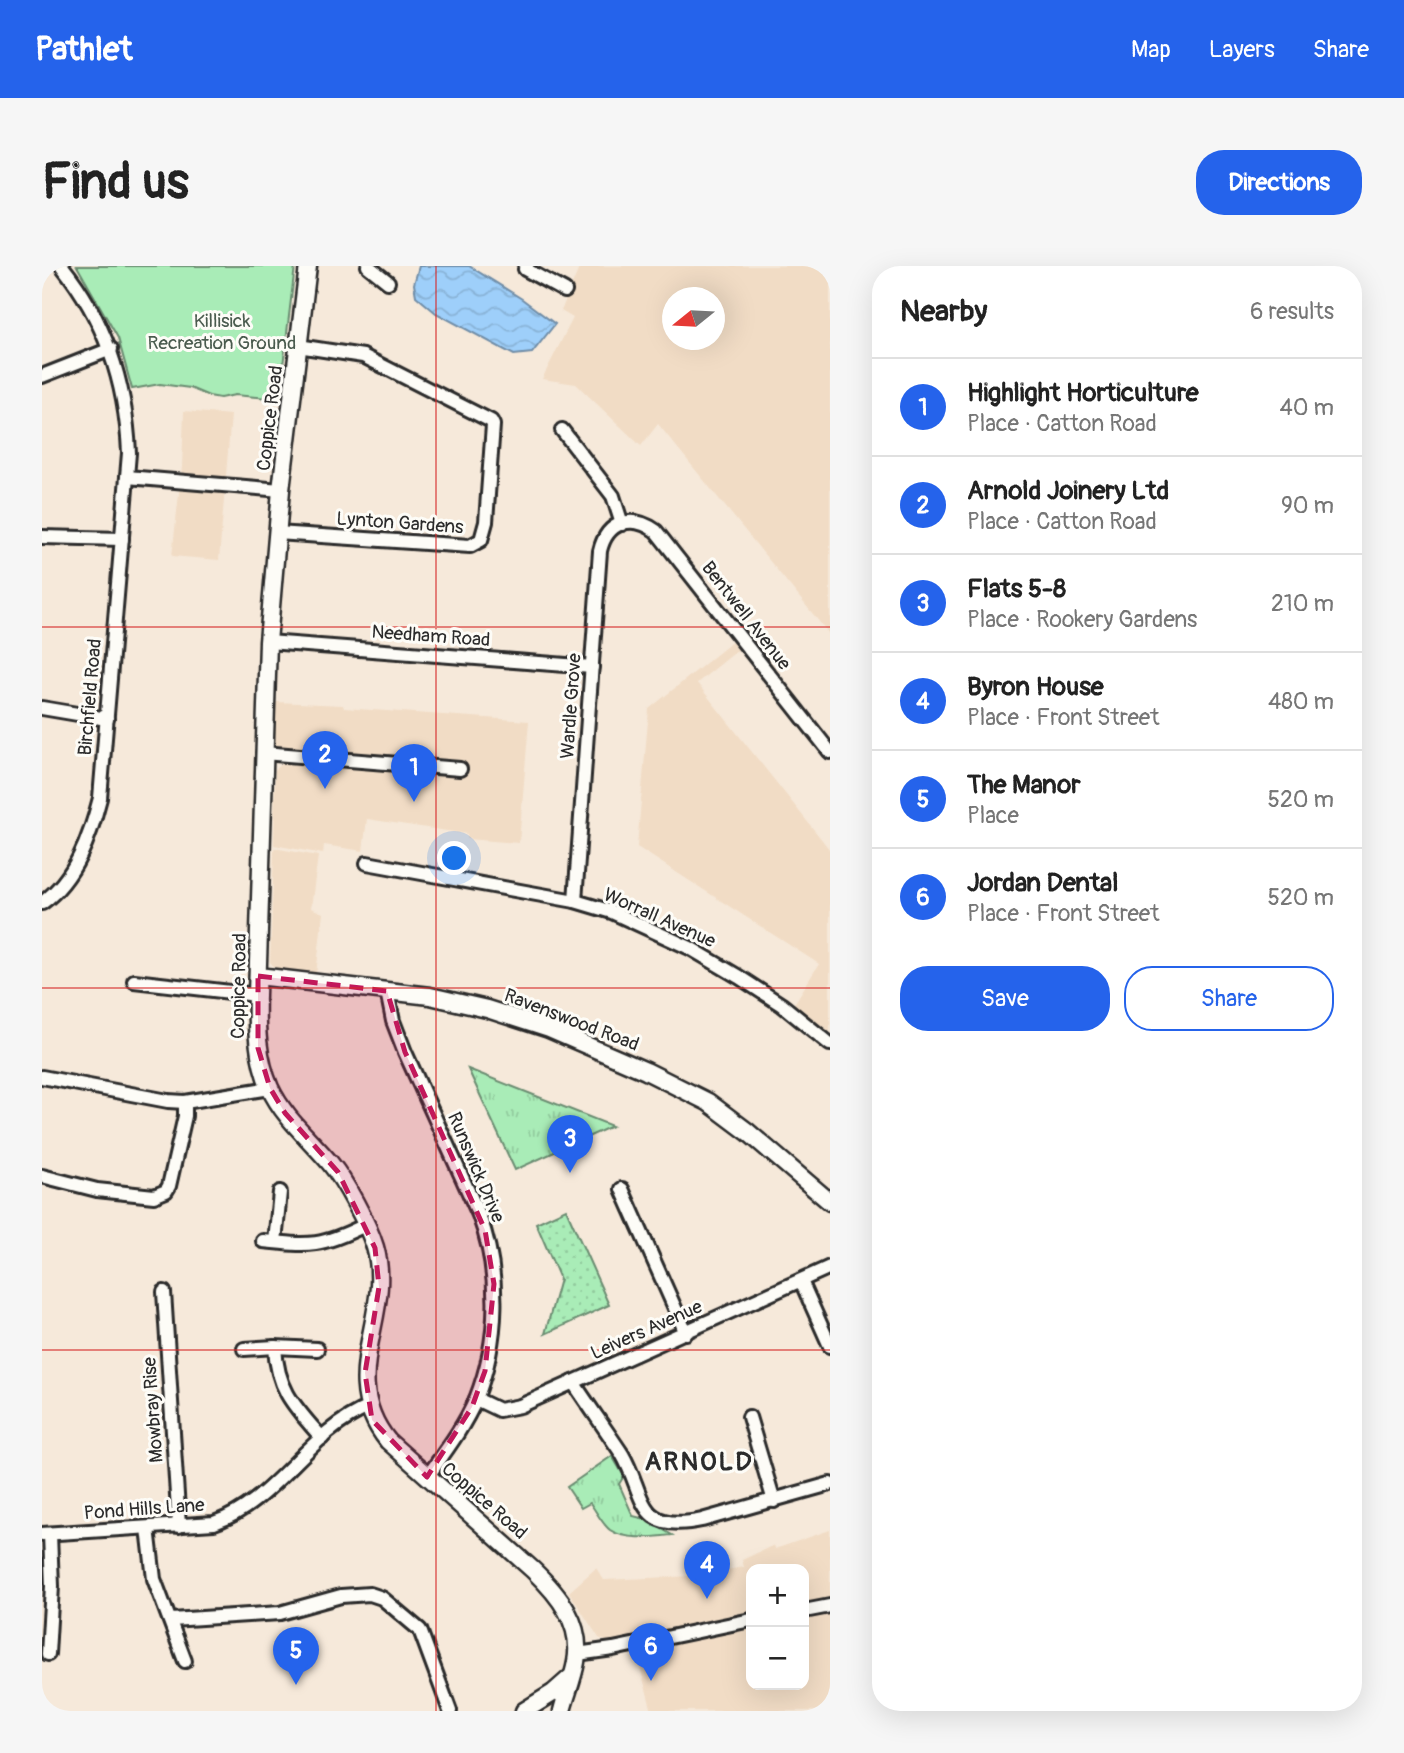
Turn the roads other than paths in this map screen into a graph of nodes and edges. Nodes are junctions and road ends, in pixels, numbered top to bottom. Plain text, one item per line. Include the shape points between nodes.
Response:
1 (62, 266) edge
2 (308, 266) edge
3 (368, 266) edge
4 (527, 266) edge
5 (388, 282) dead end
6 (565, 291) dead end
7 (298, 346) junction
8 (111, 349) junction
9 (42, 376) edge
10 (562, 430) dead end
11 (127, 478) junction
12 (281, 490) junction
13 (622, 524) junction
14 (277, 533) junction
15 (42, 537) edge
16 (122, 539) junction
17 (268, 642) junction
18 (592, 667) junction
19 (42, 708) edge
20 (107, 719) junction
21 (830, 752) edge
22 (263, 753) junction
23 (460, 769) dead end
24 (367, 863) dead end
25 (575, 901) junction
26 (42, 902) edge
27 (258, 976) junction
28 (134, 981) dead end
29 (387, 991) junction
30 (257, 995) junction
31 (830, 1044) edge
32 (42, 1077) edge
33 (270, 1088) junction
34 (185, 1102) junction
35 (42, 1176) edge
36 (622, 1189) dead end
37 (275, 1198) dead end
38 (830, 1202) edge
39 (365, 1225) junction
40 (830, 1267) edge
41 (801, 1281) junction
42 (164, 1292) dead end
43 (687, 1333) junction
44 (830, 1346) edge
45 (275, 1347) junction
46 (244, 1349) dead end
47 (317, 1349) dead end
48 (573, 1382) junction
49 (476, 1399) junction
50 (369, 1407) junction
51 (748, 1418) dead end
52 (322, 1438) junction
53 (427, 1477) junction
54 (830, 1484) edge
55 (774, 1501) junction
56 (179, 1526) junction
57 (148, 1528) junction
58 (46, 1534) edge
59 (830, 1606) edge
60 (809, 1610) edge
61 (171, 1620) junction
62 (746, 1621) edge
63 (48, 1654) dead end
64 (577, 1654) junction
65 (185, 1661) dead end
66 (572, 1676) junction
67 (450, 1711) edge
68 (524, 1711) edge
69 (530, 1711) edge
70 (555, 1711) edge
71 (562, 1711) edge

1 - 8 street, Birchfield Road via 89,304
2 - 7 street, Coppice Road
3 - 5 street
4 - 6 street via 525,269
7 - 12 street, Coppice Road
7 - 14 street, Lynton Gardens via 363,356 491,421 486,522 481,541 470,547
8 - 9 street
8 - 11 street, Birchfield Road via 128,431
10 - 13 street via 613,496
11 - 12 street
11 - 16 street, Birchfield Road
12 - 14 street, Coppice Road
13 - 18 street, Wardle Grove via 604,537 600,551
13 - 21 street, Bentwell Avenue via 633,521 656,531
14 - 17 street, Coppice Road
15 - 16 street
16 - 20 street, Birchfield Road
17 - 18 street, Needham Road
17 - 22 street, Coppice Road
18 - 25 street, Wardle Grove
19 - 20 street
20 - 26 street, Birchfield Road via 100,798 86,847 67,878
22 - 23 street
22 - 27 street, Coppice Road
24 - 25 street, Worrall Avenue
25 - 31 street, Worrall Avenue via 612,912 690,948 782,1005
27 - 29 street, Ravenswood Road
27 - 30 street, Coppice Road
28 - 30 street
29 - 38 street, Ravenswood Road via 430,996 520,1019 688,1091 728,1116
29 - 49 street, Runswick Drive via 405,1052 488,1242 494,1310
30 - 33 street, Coppice Road via 258,1048
32 - 34 street
33 - 34 street
33 - 39 street, Coppice Road via 285,1113 338,1172
34 - 35 street via 169,1186 161,1195 97,1190
36 - 43 street
37 - 39 street via 269,1242 321,1244
39 - 50 street, Coppice Road via 375,1248 379,1276 365,1373
40 - 41 street, Leivers Avenue
41 - 43 street, Leivers Avenue
41 - 44 street
42 - 56 street, Mowbray Rise
43 - 48 street, Leivers Avenue
45 - 46 street
45 - 47 street
45 - 52 street via 276,1366 288,1398
48 - 49 street, Leivers Avenue via 511,1409 499,1410
48 - 55 street via 622,1456 640,1500 655,1516 684,1524
49 - 53 street, Runswick Drive
50 - 52 street, Pond Hills Lane
50 - 53 street, Coppice Road via 388,1441
51 - 55 street
52 - 56 street, Pond Hills Lane via 230,1517
53 - 64 street, Coppice Road via 551,1587 571,1617
54 - 55 street
56 - 57 street, Pond Hills Lane
57 - 58 street, Pond Hills Lane
57 - 61 street via 154,1579
58 - 63 street, Pond Hills Lane via 52,1586
59 - 60 street
61 - 65 street
61 - 67 street via 280,1613 341,1596 370,1594 382,1598 420,1630
62 - 64 street
64 - 66 street, Coppice Road
66 - 68 street
66 - 71 street, Coppice Road
69 - 70 street

